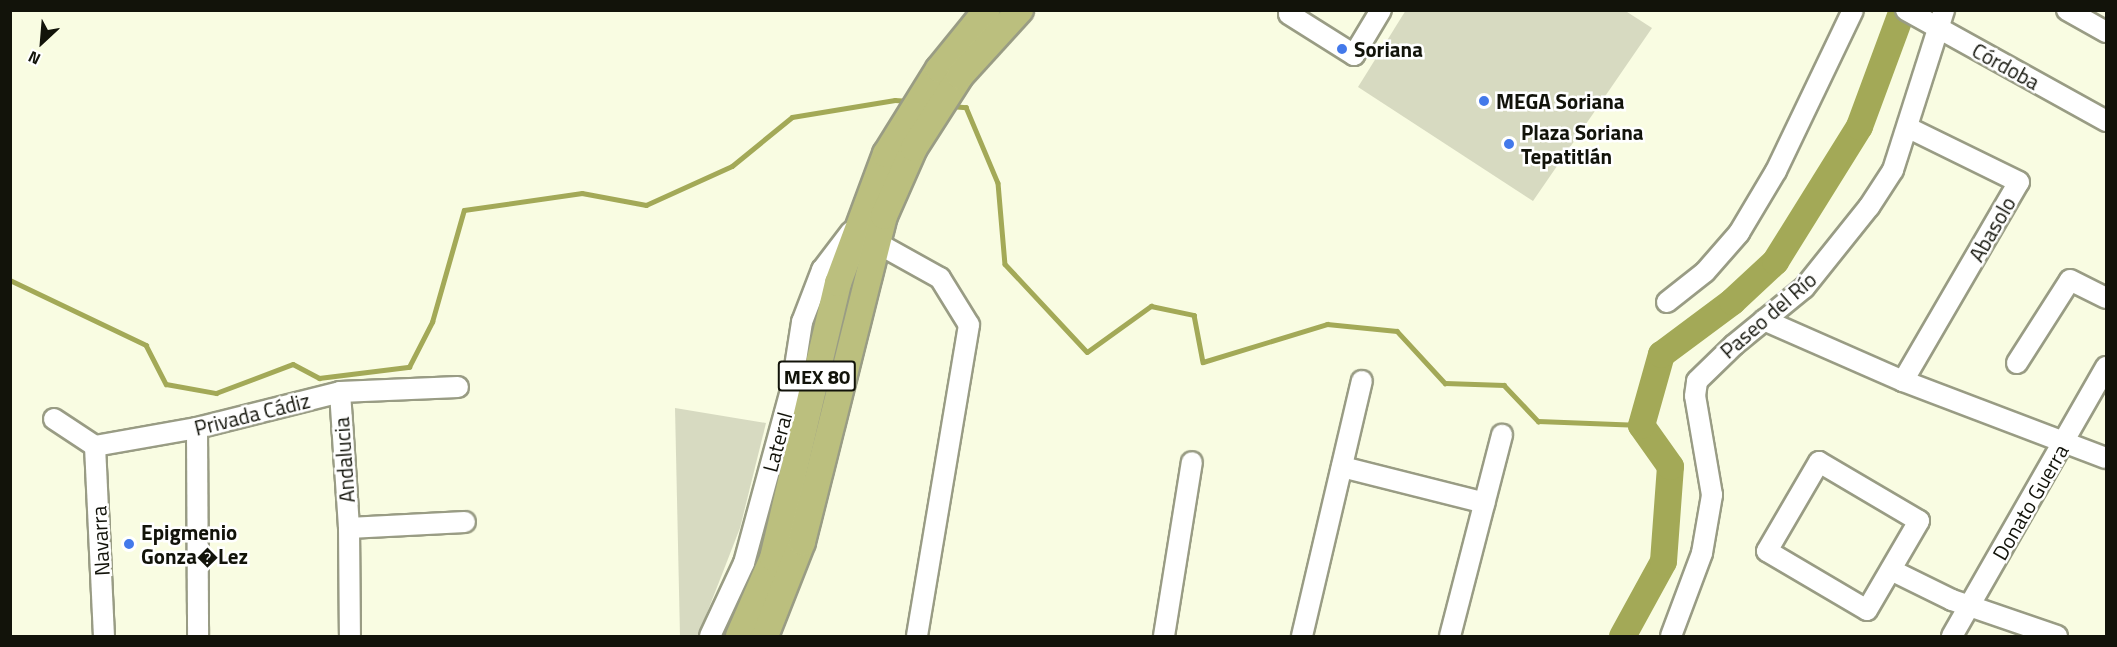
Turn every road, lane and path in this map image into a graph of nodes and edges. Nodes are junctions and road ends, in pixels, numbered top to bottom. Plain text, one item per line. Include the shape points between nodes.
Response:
1 (987, 10) edge
2 (1020, 10) edge
3 (1291, 10) edge
4 (1853, 10) edge
5 (1905, 10) edge
6 (2067, 10) edge
7 (1374, 13) edge
8 (1937, 21) edge
9 (2106, 32) edge
10 (950, 73) junction
11 (2106, 121) edge
12 (916, 123) junction
13 (1909, 128) junction
14 (861, 218) junction
15 (878, 243) junction
16 (2106, 298) edge
17 (1667, 302) dead end
18 (1764, 321) junction
19 (2017, 363) dead end
20 (2106, 367) edge
21 (1362, 381) dead end
22 (1903, 381) junction
23 (458, 387) dead end
24 (340, 392) junction
25 (54, 419) dead end
26 (197, 428) junction
27 (1502, 435) dead end
28 (2064, 443) junction
29 (95, 446) junction
30 (2106, 458) edge
31 (1192, 462) dead end
32 (1342, 467) junction
33 (1485, 503) junction
34 (465, 522) dead end
35 (349, 528) junction
36 (1894, 566) junction
37 (782, 601) junction
38 (1972, 602) junction
39 (104, 636) edge
40 (198, 636) edge
41 (350, 636) edge
42 (710, 636) edge
43 (739, 636) edge
44 (765, 636) edge
45 (787, 636) edge
46 (917, 636) edge
47 (1164, 636) edge
48 (1302, 636) edge
49 (1450, 636) edge
50 (1671, 636) edge
51 (1952, 636) edge
52 (2057, 636) edge

1 - 10 main road, MEX 80
2 - 10 main road, MEX 80
3 - 7 street via 1289,14 1354,55
4 - 17 street via 1776,171 1739,233 1706,272
5 - 8 street, Córdoba
6 - 9 street
8 - 11 street, Córdoba
8 - 13 street, Paseo del Río
10 - 12 main road, MEX 80
12 - 14 main road, MEX 80 via 886,154
12 - 15 main road, MEX 80
13 - 18 street, Paseo del Río via 1893,170 1837,251 1804,288
13 - 22 street, Abasolo via 2019,182
14 - 42 street, Lateral via 822,270 802,322 792,386 744,563
14 - 43 main road, MEX 80 via 838,283 773,558
15 - 37 main road, MEX 80 via 805,532
15 - 46 street via 940,278 969,325
16 - 19 street via 2070,280
18 - 22 street
18 - 50 street, Paseo del Río via 1697,381 1695,396 1712,495 1701,553
20 - 28 street, Donato Guerra
21 - 32 street
22 - 28 street
23 - 24 street, Privada Cádiz
24 - 26 street, Privada Cádiz
24 - 35 street, Andalucia
25 - 29 street
26 - 29 street, Privada Cádiz
26 - 40 street
27 - 33 street
28 - 30 street
28 - 38 street, Donato Guerra
29 - 39 street, Navarra
31 - 47 street
32 - 33 street
32 - 48 street
33 - 49 street
34 - 35 street, Andalucia
35 - 41 street, Andalucia
36 - 36 street via 1919,521 1819,462 1767,551 1867,610
36 - 38 street
37 - 44 main road, MEX 80
37 - 45 main road
38 - 51 street, Donato Guerra
38 - 52 street

